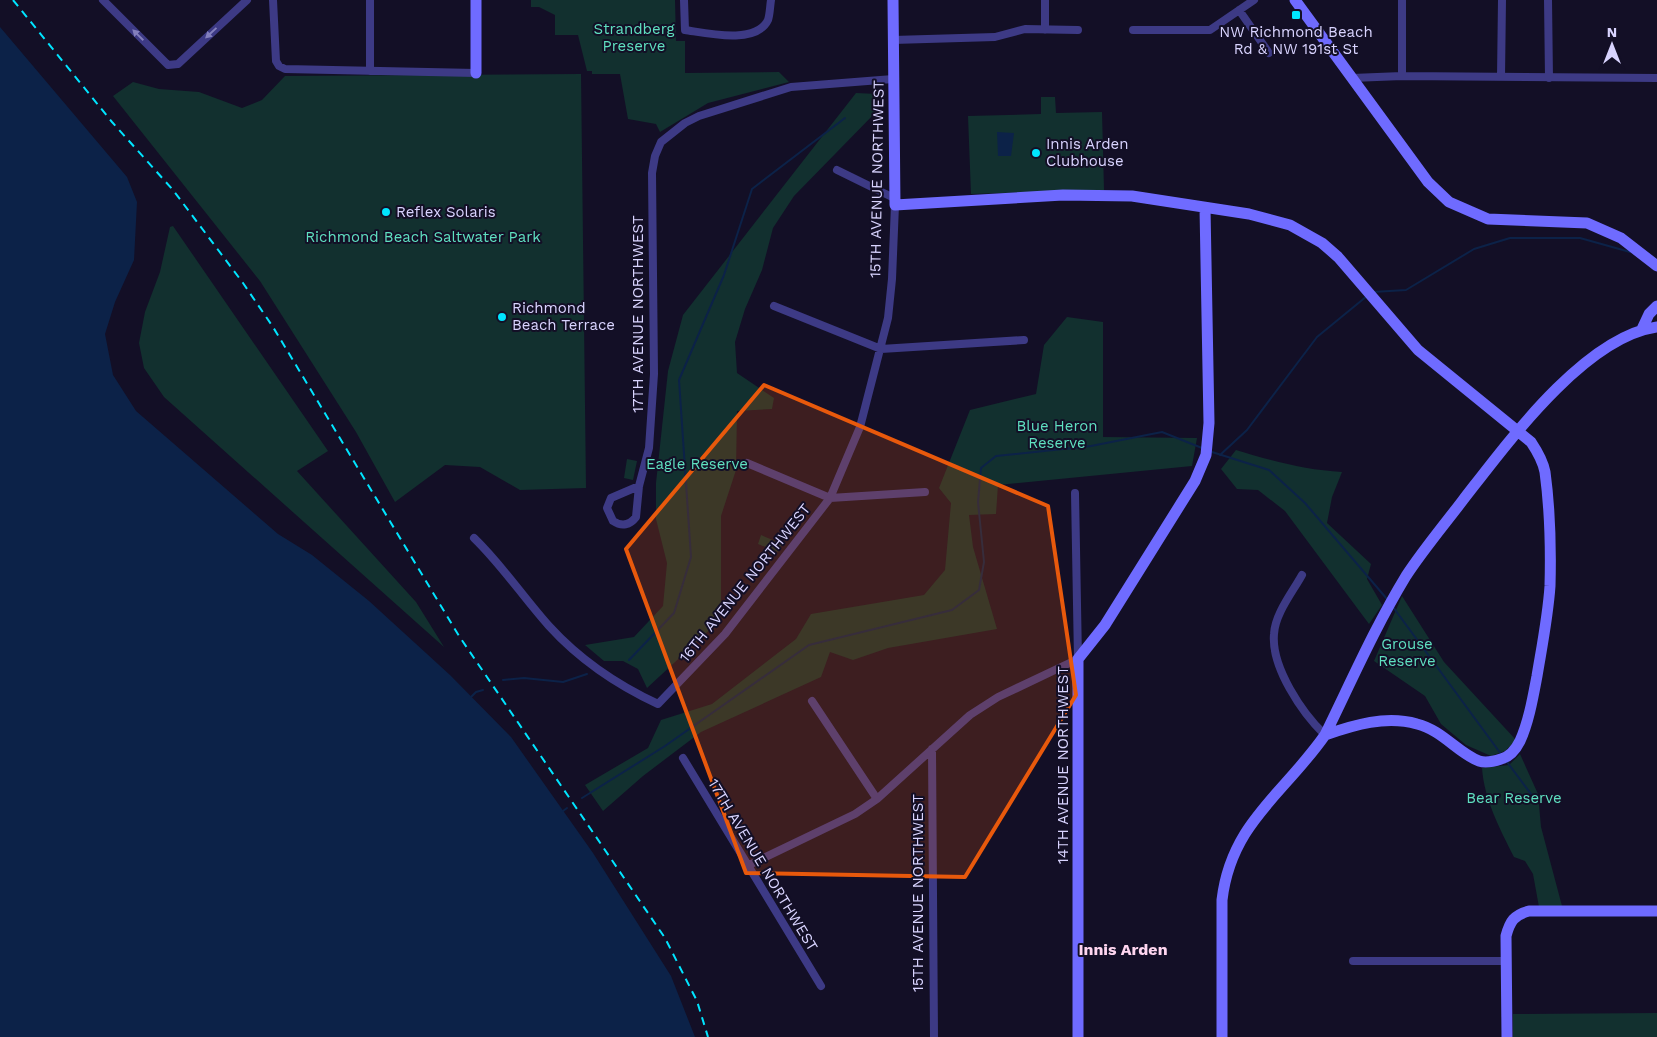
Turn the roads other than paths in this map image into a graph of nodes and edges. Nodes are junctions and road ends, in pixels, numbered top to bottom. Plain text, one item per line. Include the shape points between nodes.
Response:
1 (247, 0) edge
2 (273, 0) edge
3 (370, 0) edge
4 (476, 0) edge
5 (684, 0) edge
6 (771, 0) edge
7 (893, 0) edge
8 (1045, 0) edge
9 (1254, 0) edge
10 (1295, 0) edge
11 (1402, 0) edge
12 (1502, 0) edge
13 (1548, 0) edge
14 (105, 1) edge
15 (1238, 10) junction
16 (1045, 30) junction
17 (1078, 30) dead end
18 (1133, 30) dead end
19 (893, 40) junction
20 (1269, 53) dead end
21 (370, 71) junction
22 (476, 73) joint
23 (1402, 76) junction
24 (1502, 77) junction
25 (1352, 78) junction
26 (1548, 78) junction
27 (1657, 78) edge
28 (893, 79) junction
29 (838, 170) dead end
30 (894, 201) junction
31 (1205, 208) junction
32 (1657, 266) edge
33 (774, 306) dead end
34 (1657, 306) edge
35 (1657, 327) edge
36 (1642, 329) junction
37 (1024, 340) dead end
38 (881, 349) junction
39 (1518, 431) junction
40 (748, 463) dead end
41 (639, 486) junction
42 (925, 492) dead end
43 (1076, 493) dead end
44 (830, 498) junction
45 (474, 538) dead end
46 (1302, 576) dead end
47 (1078, 660) junction
48 (812, 701) dead end
49 (1325, 735) junction
50 (932, 750) junction
51 (683, 758) dead end
52 (877, 800) junction
53 (747, 866) junction
54 (1657, 911) edge
55 (1353, 960) dead end
56 (1505, 961) junction
57 (821, 986) dead end
58 (934, 1037) edge
59 (1078, 1037) edge
60 (1222, 1037) edge
61 (1507, 1037) edge

1 -> 14 street via 172,66
2 - 21 street via 276,61 279,66 285,70
3 - 21 street
4 - 22 street
5 - 6 street via 685,30 745,35 768,20
7 - 19 street, 15TH AVENUE NORTHWEST
8 - 16 street
9 - 15 street
10 - 25 street
11 - 23 street
12 - 24 street
13 - 26 street
15 - 18 street via 1210,30
15 - 20 street
16 - 17 street
16 - 19 street via 1025,29 995,37
19 - 28 street, 15TH AVENUE NORTHWEST
21 - 22 street
23 - 24 street
23 - 25 street
24 - 26 street
25 - 32 street via 1428,182 1449,202 1488,218 1587,223 1621,238
26 - 27 street
28 - 30 street, 15TH AVENUE NORTHWEST
28 - 41 street, 17TH AVENUE NORTHWEST via 814,83 768,92 685,123 661,142 652,174 654,374 649,448
29 - 30 street
30 - 31 street via 1108,195 1172,200
30 - 38 street, 15TH AVENUE NORTHWEST via 892,279
31 - 39 street via 1274,220 1307,233 1322,243 1338,257 1418,350
31 - 47 street via 1209,423 1206,455 1195,481 1106,625
33 - 38 street
34 - 36 street
35 - 36 street
36 - 39 street via 1585,363 1546,399
37 - 38 street
38 - 44 street, 15TH AVENUE NORTHWEST via 860,427
39 - 49 street via 1407,576
39 - 49 street via 1531,442 1545,471 1550,574 1546,627 1520,742 1504,758 1479,761 1437,732 1402,720 1372,722
40 - 44 street
41 - 41 street, 17TH AVENUE NORTHWEST via 611,498 607,508 613,521 627,524 636,517
42 - 44 street
43 - 47 street, 14TH AVENUE NORTHWEST
44 - 45 street, 16TH AVENUE NORTHWEST via 725,634 658,704 621,687 578,654 550,627
46 - 49 street via 1279,615 1274,649 1292,691 1311,722
47 - 50 street via 991,702 970,715
47 - 59 street, 14TH AVENUE NORTHWEST
48 - 52 street
49 - 60 street via 1260,812 1230,861 1222,900
50 - 52 street
50 - 58 street, 15TH AVENUE NORTHWEST
51 - 53 street, 17TH AVENUE NORTHWEST
52 - 53 street via 855,814
53 - 57 street, 17TH AVENUE NORTHWEST
54 - 56 street via 1529,911 1515,916 1510,922
55 - 56 street
56 - 61 street

